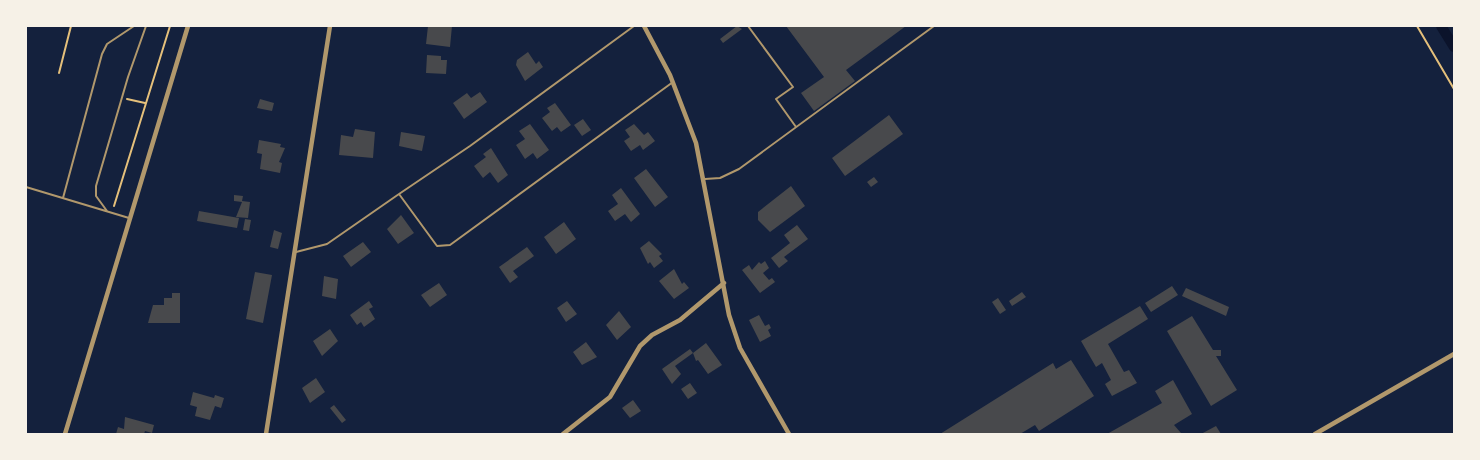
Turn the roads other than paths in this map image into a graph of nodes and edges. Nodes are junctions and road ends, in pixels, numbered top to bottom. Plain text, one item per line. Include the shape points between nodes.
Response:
1 (134, 26) edge
2 (146, 26) edge
3 (188, 26) edge
4 (330, 26) edge
5 (634, 26) edge
6 (644, 26) edge
7 (748, 26) edge
8 (934, 26) edge
9 (673, 82) junction
10 (796, 128) junction
11 (705, 179) junction
12 (26, 187) edge
13 (399, 194) junction
14 (63, 198) junction
15 (107, 211) junction
16 (130, 218) junction
17 (295, 252) junction
18 (724, 283) junction
19 (1455, 354) edge
20 (65, 435) edge
21 (266, 435) edge
22 (563, 435) edge
23 (789, 435) edge
24 (1315, 435) edge

1 - 14 lane via 107,44 102,54
2 - 15 lane via 96,186 96,196
3 - 16 street
4 - 17 street
5 - 13 lane
6 - 9 street
7 - 10 lane via 793,87 776,99
8 - 10 lane
9 - 11 street
9 - 13 lane via 443,248 437,246
10 - 11 lane via 733,172
11 - 18 street
12 - 14 lane
13 - 17 lane via 327,244
14 - 15 lane
15 - 16 lane
16 - 20 street
17 - 21 street
18 - 22 street via 680,320 640,346 610,397
18 - 23 street via 740,348
19 - 24 street

